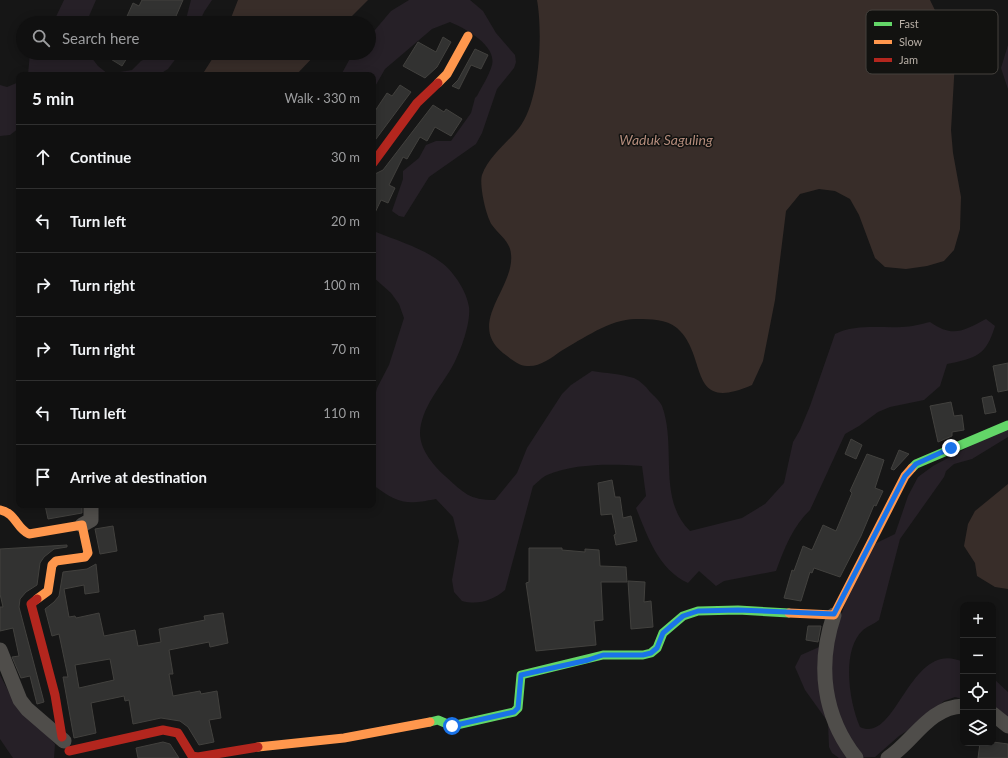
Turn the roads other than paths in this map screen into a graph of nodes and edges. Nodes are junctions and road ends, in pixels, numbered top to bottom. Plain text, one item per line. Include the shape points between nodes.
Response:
1 (468, 36) dead end
2 (376, 159) edge
3 (1008, 425) edge
4 (91, 508) edge
5 (0, 510) edge
6 (82, 525) junction
7 (834, 614) junction
8 (0, 650) edge
9 (960, 706) edge
10 (996, 716) edge
11 (1008, 726) edge
12 (62, 737) junction
13 (70, 754) edge
14 (856, 758) edge
15 (888, 758) edge

1 - 2 street via 453,66 417,103
3 - 7 street via 916,464 905,476
4 - 6 street via 91,520
5 - 6 street via 11,513 21,530 29,534
6 - 12 street via 88,553 85,558 56,561 52,564 50,588 46,595 31,604 55,695
7 - 13 street via 738,610 691,613 683,616 663,633 657,648 651,653 603,655 521,675 518,708 514,712 452,726 438,720 344,738 262,746 198,757 192,756 178,733 162,730
7 - 14 street via 826,645 825,688 833,717 845,744
8 - 12 street via 20,700 27,709
9 - 15 street via 934,716
10 - 11 street
12 - 13 street

